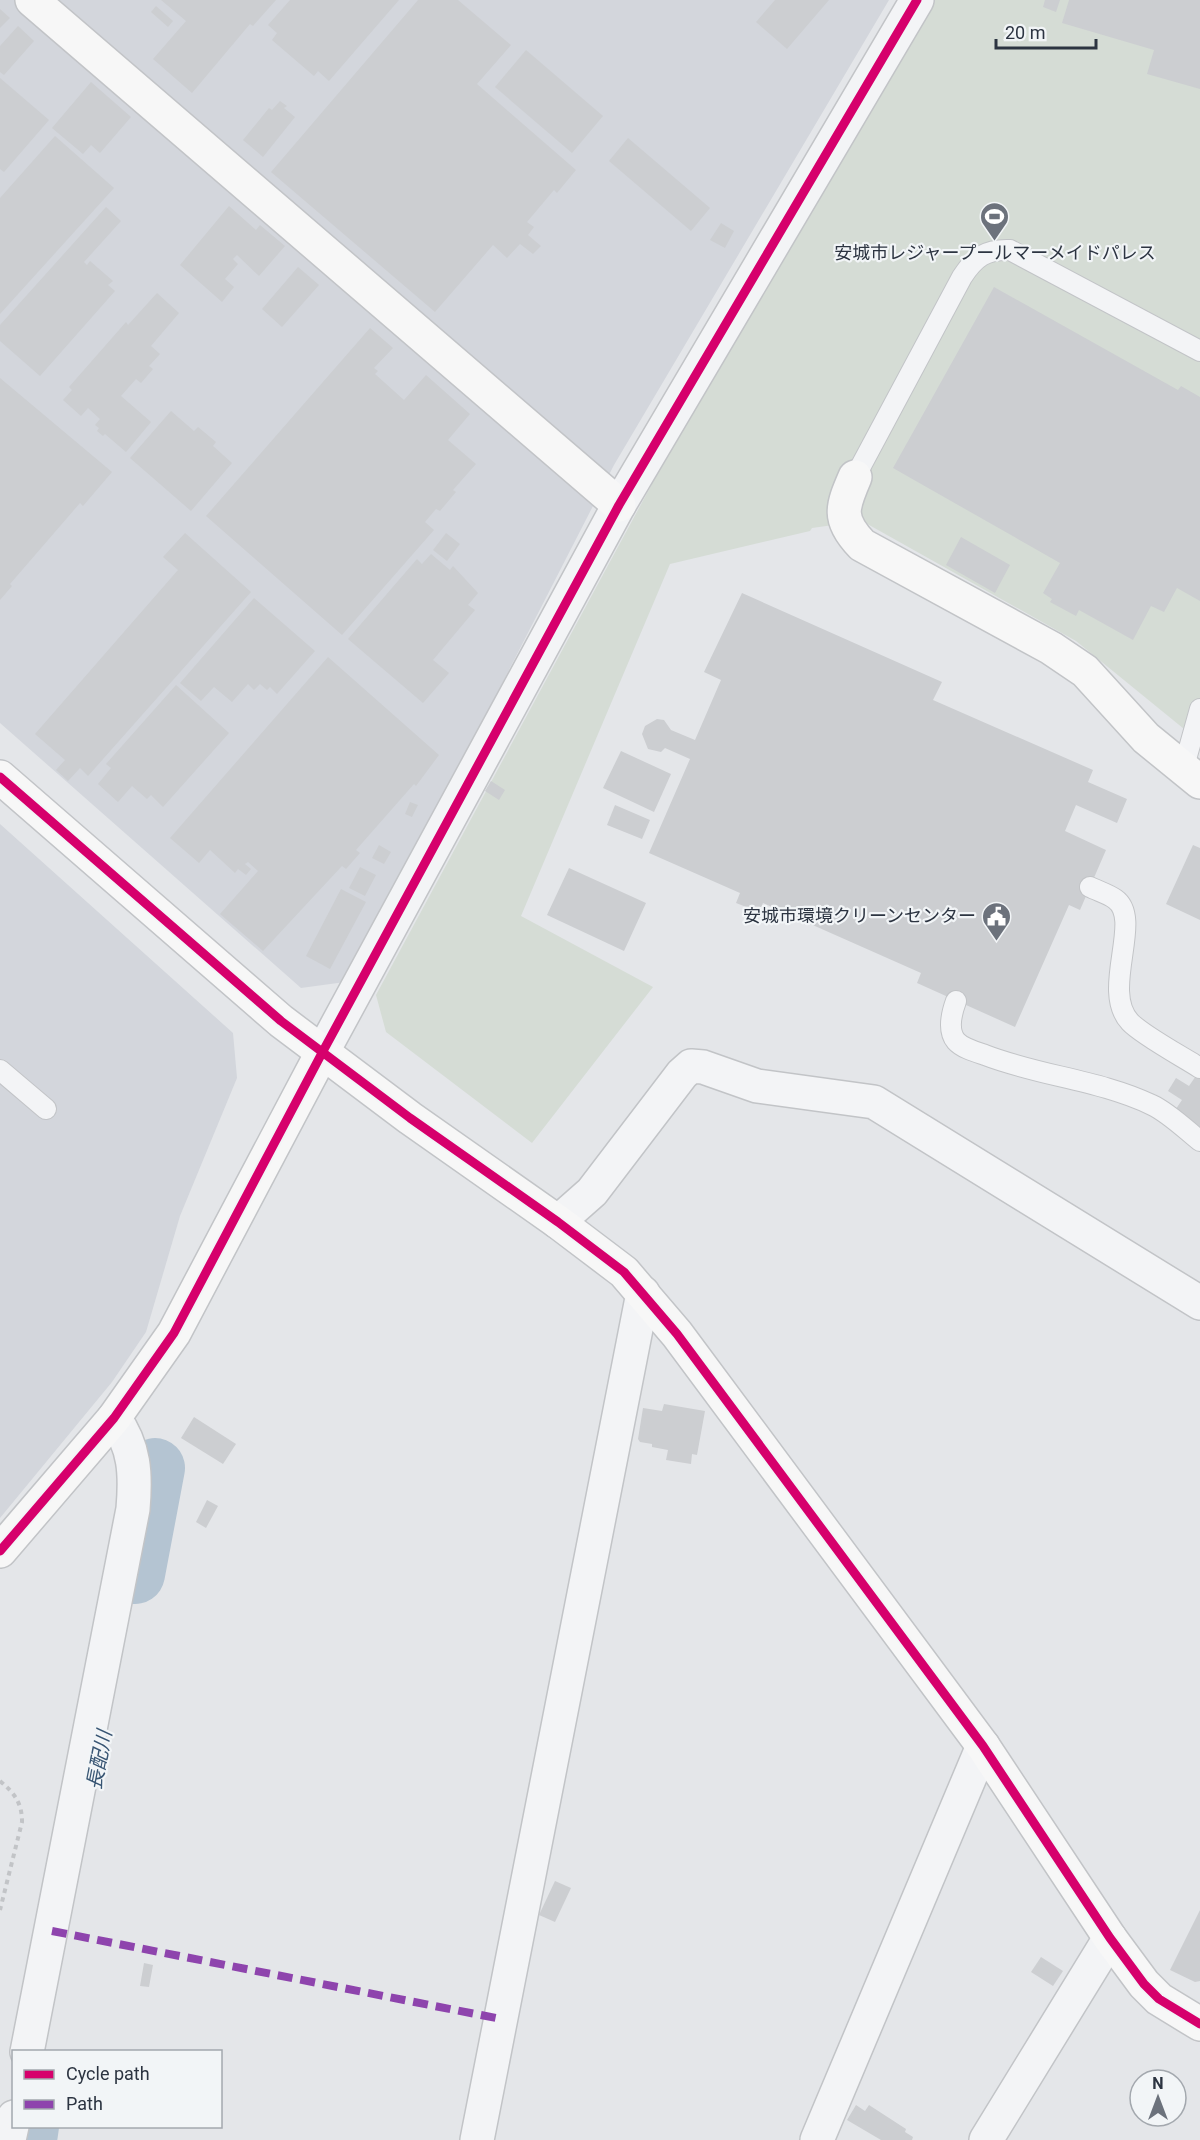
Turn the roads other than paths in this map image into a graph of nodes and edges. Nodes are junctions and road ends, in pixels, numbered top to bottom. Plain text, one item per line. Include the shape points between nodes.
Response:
1 (32, 0) edge
2 (917, 0) edge
3 (1200, 351) edge
4 (855, 477) joint
5 (619, 505) junction
6 (1200, 709) edge
7 (1191, 776) edge
8 (0, 777) edge
9 (1090, 887) dead end
10 (956, 1001) dead end
11 (322, 1053) junction
12 (1200, 1068) edge
13 (0, 1070) edge
14 (46, 1109) dead end
15 (1200, 1141) edge
16 (558, 1222) junction
17 (643, 1293) junction
18 (1200, 1303) edge
19 (114, 1418) junction
20 (0, 1551) edge
21 (983, 1746) junction
22 (1110, 1938) junction
23 (1200, 2024) edge
24 (27, 2050) edge
25 (487, 2138) edge
26 (817, 2140) edge
27 (986, 2140) edge

1 - 5 street
2 - 5 street
3 - 4 lane via 1010,250 992,249 974,260 962,277
4 - 7 street via 844,502 844,517 849,532 862,545 1051,648 1085,671 1146,738
5 - 11 street
6 - 7 lane
8 - 11 street
9 - 12 lane via 1117,899 1124,910 1118,981 1120,1002 1130,1022
10 - 15 lane via 951,1015 952,1030 956,1041 969,1049 1013,1066 1153,1105
11 - 16 street
11 - 19 street via 202,1284 149,1372
13 - 14 lane
16 - 17 street via 624,1272
16 - 18 street via 592,1192 682,1074 692,1066 704,1067 757,1086 874,1102
17 - 21 street
17 - 25 street
19 - 20 street
19 - 24 street via 131,1449 136,1474 133,1509
21 - 22 street
21 - 26 street
22 - 23 street via 1159,1999
22 - 27 street

